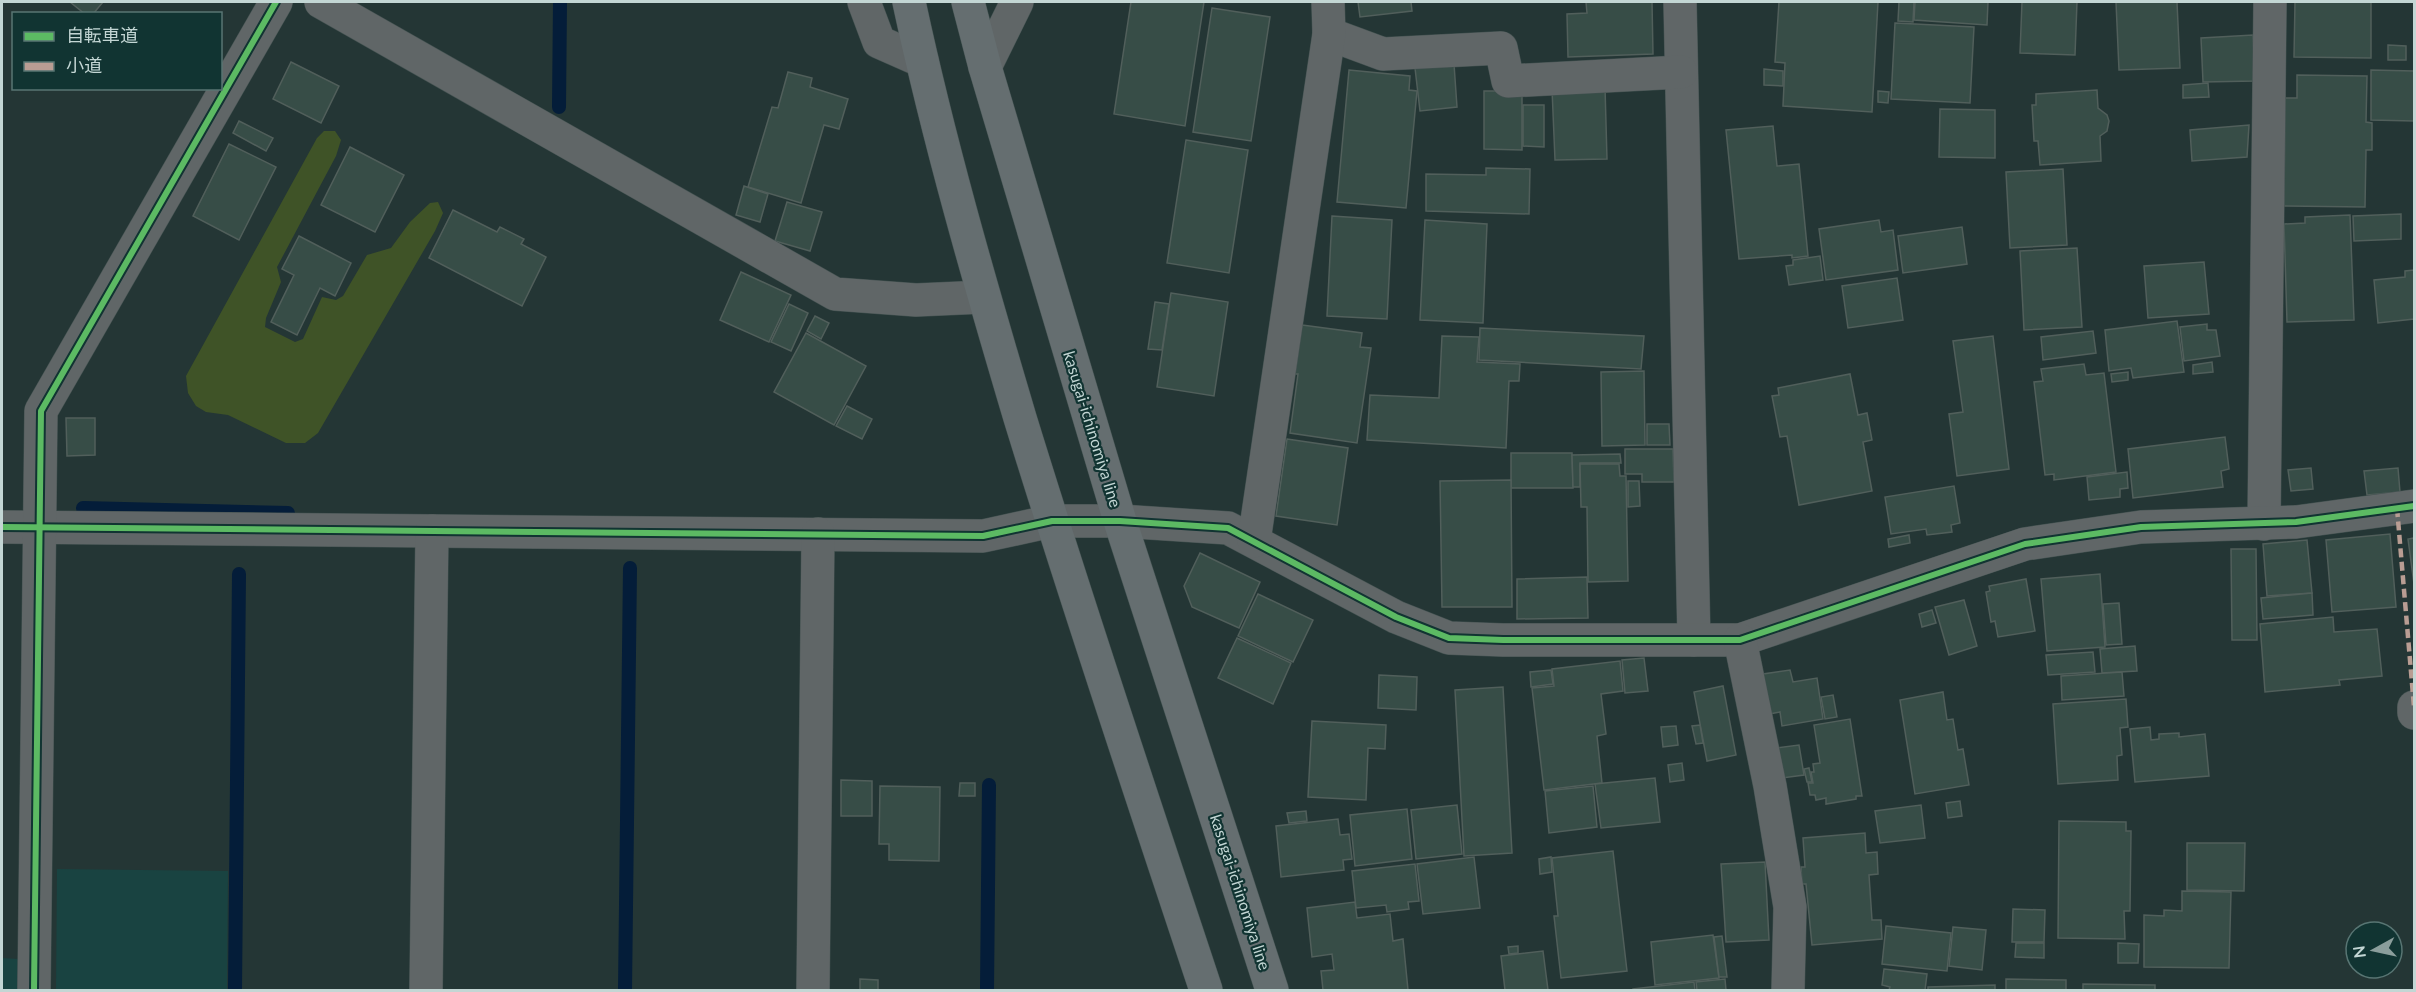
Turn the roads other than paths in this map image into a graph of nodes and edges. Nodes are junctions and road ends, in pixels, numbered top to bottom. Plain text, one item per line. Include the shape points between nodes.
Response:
1 (276, 2) edge
2 (321, 2) edge
3 (864, 2) edge
4 (909, 2) edge
5 (968, 2) edge
6 (1017, 2) edge
7 (1328, 2) edge
8 (1680, 2) edge
9 (2270, 2) edge
10 (1329, 34) junction
11 (922, 61) junction
12 (985, 67) junction
13 (1682, 72) junction
14 (984, 297) junction
15 (2415, 506) edge
16 (1052, 521) junction
17 (1120, 521) junction
18 (2264, 524) junction
19 (2, 527) edge
20 (39, 527) junction
21 (432, 531) junction
22 (818, 534) junction
23 (1254, 541) junction
24 (1695, 640) junction
25 (1740, 640) junction
26 (2414, 707) edge
27 (2415, 713) edge
28 (34, 990) edge
29 (426, 990) edge
30 (813, 990) edge
31 (1206, 990) edge
32 (1272, 990) edge
33 (1788, 990) edge

1 - 20 street via 41,411
2 - 14 street via 835,294 916,300
3 - 11 street via 879,42
4 - 11 main road
5 - 12 main road, kasugai-ichinomiya line
6 - 12 street
7 - 10 street
8 - 13 street
9 - 18 street
10 - 13 street via 1383,54 1501,48 1508,81
10 - 23 street
11 - 14 main road
12 - 17 main road, kasugai-ichinomiya line
13 - 24 street
14 - 16 main road
15 - 18 street
16 - 17 street
16 - 22 street via 982,536
16 - 31 main road
17 - 23 street via 1228,528
17 - 32 main road, kasugai-ichinomiya line
18 - 25 street via 2141,527 2025,544
19 - 20 street
20 - 21 street
20 - 28 street
21 - 22 street
21 - 29 street
22 - 30 street
23 - 24 street via 1395,617 1449,638
24 - 25 street
25 - 33 street via 1790,907
26 - 27 street

